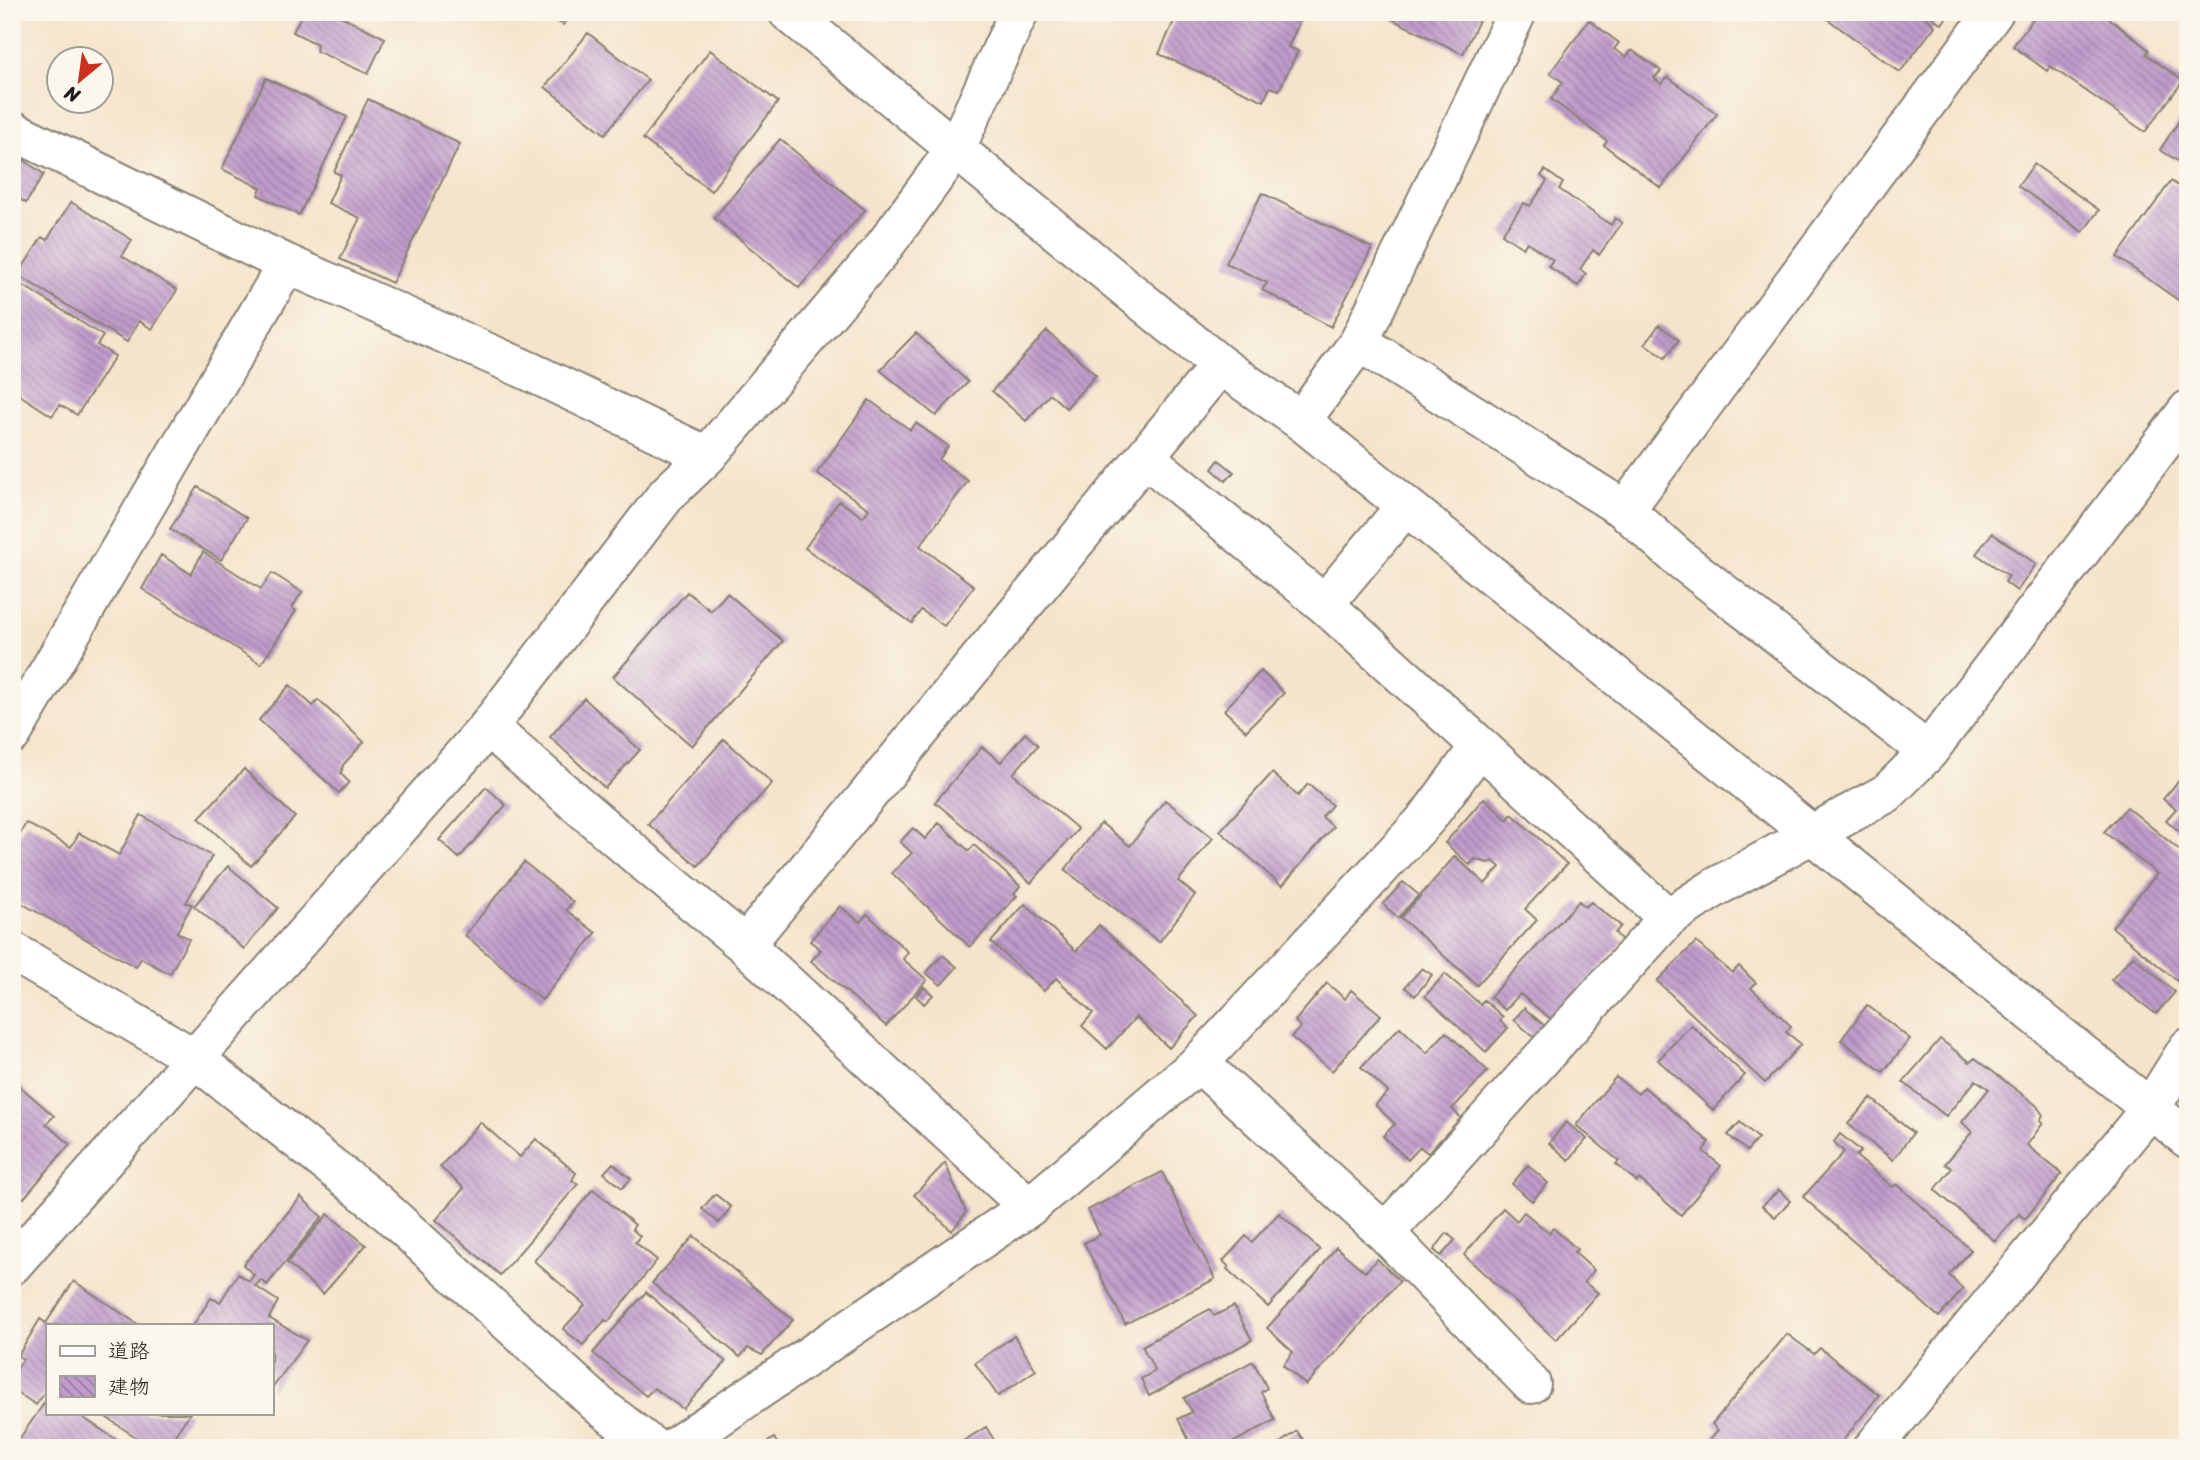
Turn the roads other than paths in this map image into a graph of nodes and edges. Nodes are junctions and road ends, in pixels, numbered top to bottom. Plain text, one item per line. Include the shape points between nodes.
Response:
1 (788, 12) edge
2 (1019, 12) edge
3 (1517, 12) edge
4 (1994, 12) edge
5 (12, 130) edge
6 (956, 148) junction
7 (287, 264) junction
8 (1359, 342) junction
9 (1220, 365) junction
10 (2188, 410) edge
11 (1301, 421) junction
12 (707, 456) junction
13 (1146, 458) junction
14 (1404, 508) junction
15 (1625, 510) junction
16 (1324, 604) junction
17 (488, 727) junction
18 (12, 734) edge
19 (1480, 746) junction
20 (1928, 752) junction
21 (1811, 836) junction
22 (1668, 918) junction
23 (745, 945) junction
24 (12, 951) edge
25 (2188, 1048) edge
26 (194, 1058) junction
27 (1199, 1063) junction
28 (2150, 1109) junction
29 (2188, 1139) edge
30 (1029, 1208) junction
31 (1385, 1233) junction
32 (12, 1265) edge
33 (1531, 1384) dead end
34 (654, 1448) edge
35 (673, 1448) edge
36 (1873, 1448) edge

1 - 6 street
2 - 6 street
3 - 8 street
4 - 15 street
5 - 7 street
6 - 9 street
6 - 12 street via 880,252
7 - 12 street
7 - 18 street
8 - 11 street
8 - 15 street
9 - 11 street
9 - 13 street
10 - 20 street
11 - 14 street
12 - 17 street via 667,494
13 - 16 street
13 - 23 street
14 - 16 street
14 - 21 street
15 - 20 street via 1680,559
16 - 19 street
17 - 23 street
17 - 26 street
19 - 22 street
19 - 27 street via 1427,818
20 - 21 street via 1887,793
21 - 22 street
21 - 28 street
22 - 31 street
23 - 30 street
24 - 26 street
25 - 28 street
26 - 32 street
26 - 34 street via 376,1202 600,1406
27 - 30 street
27 - 31 street
28 - 29 street
28 - 36 street
30 - 35 street
31 - 33 street

